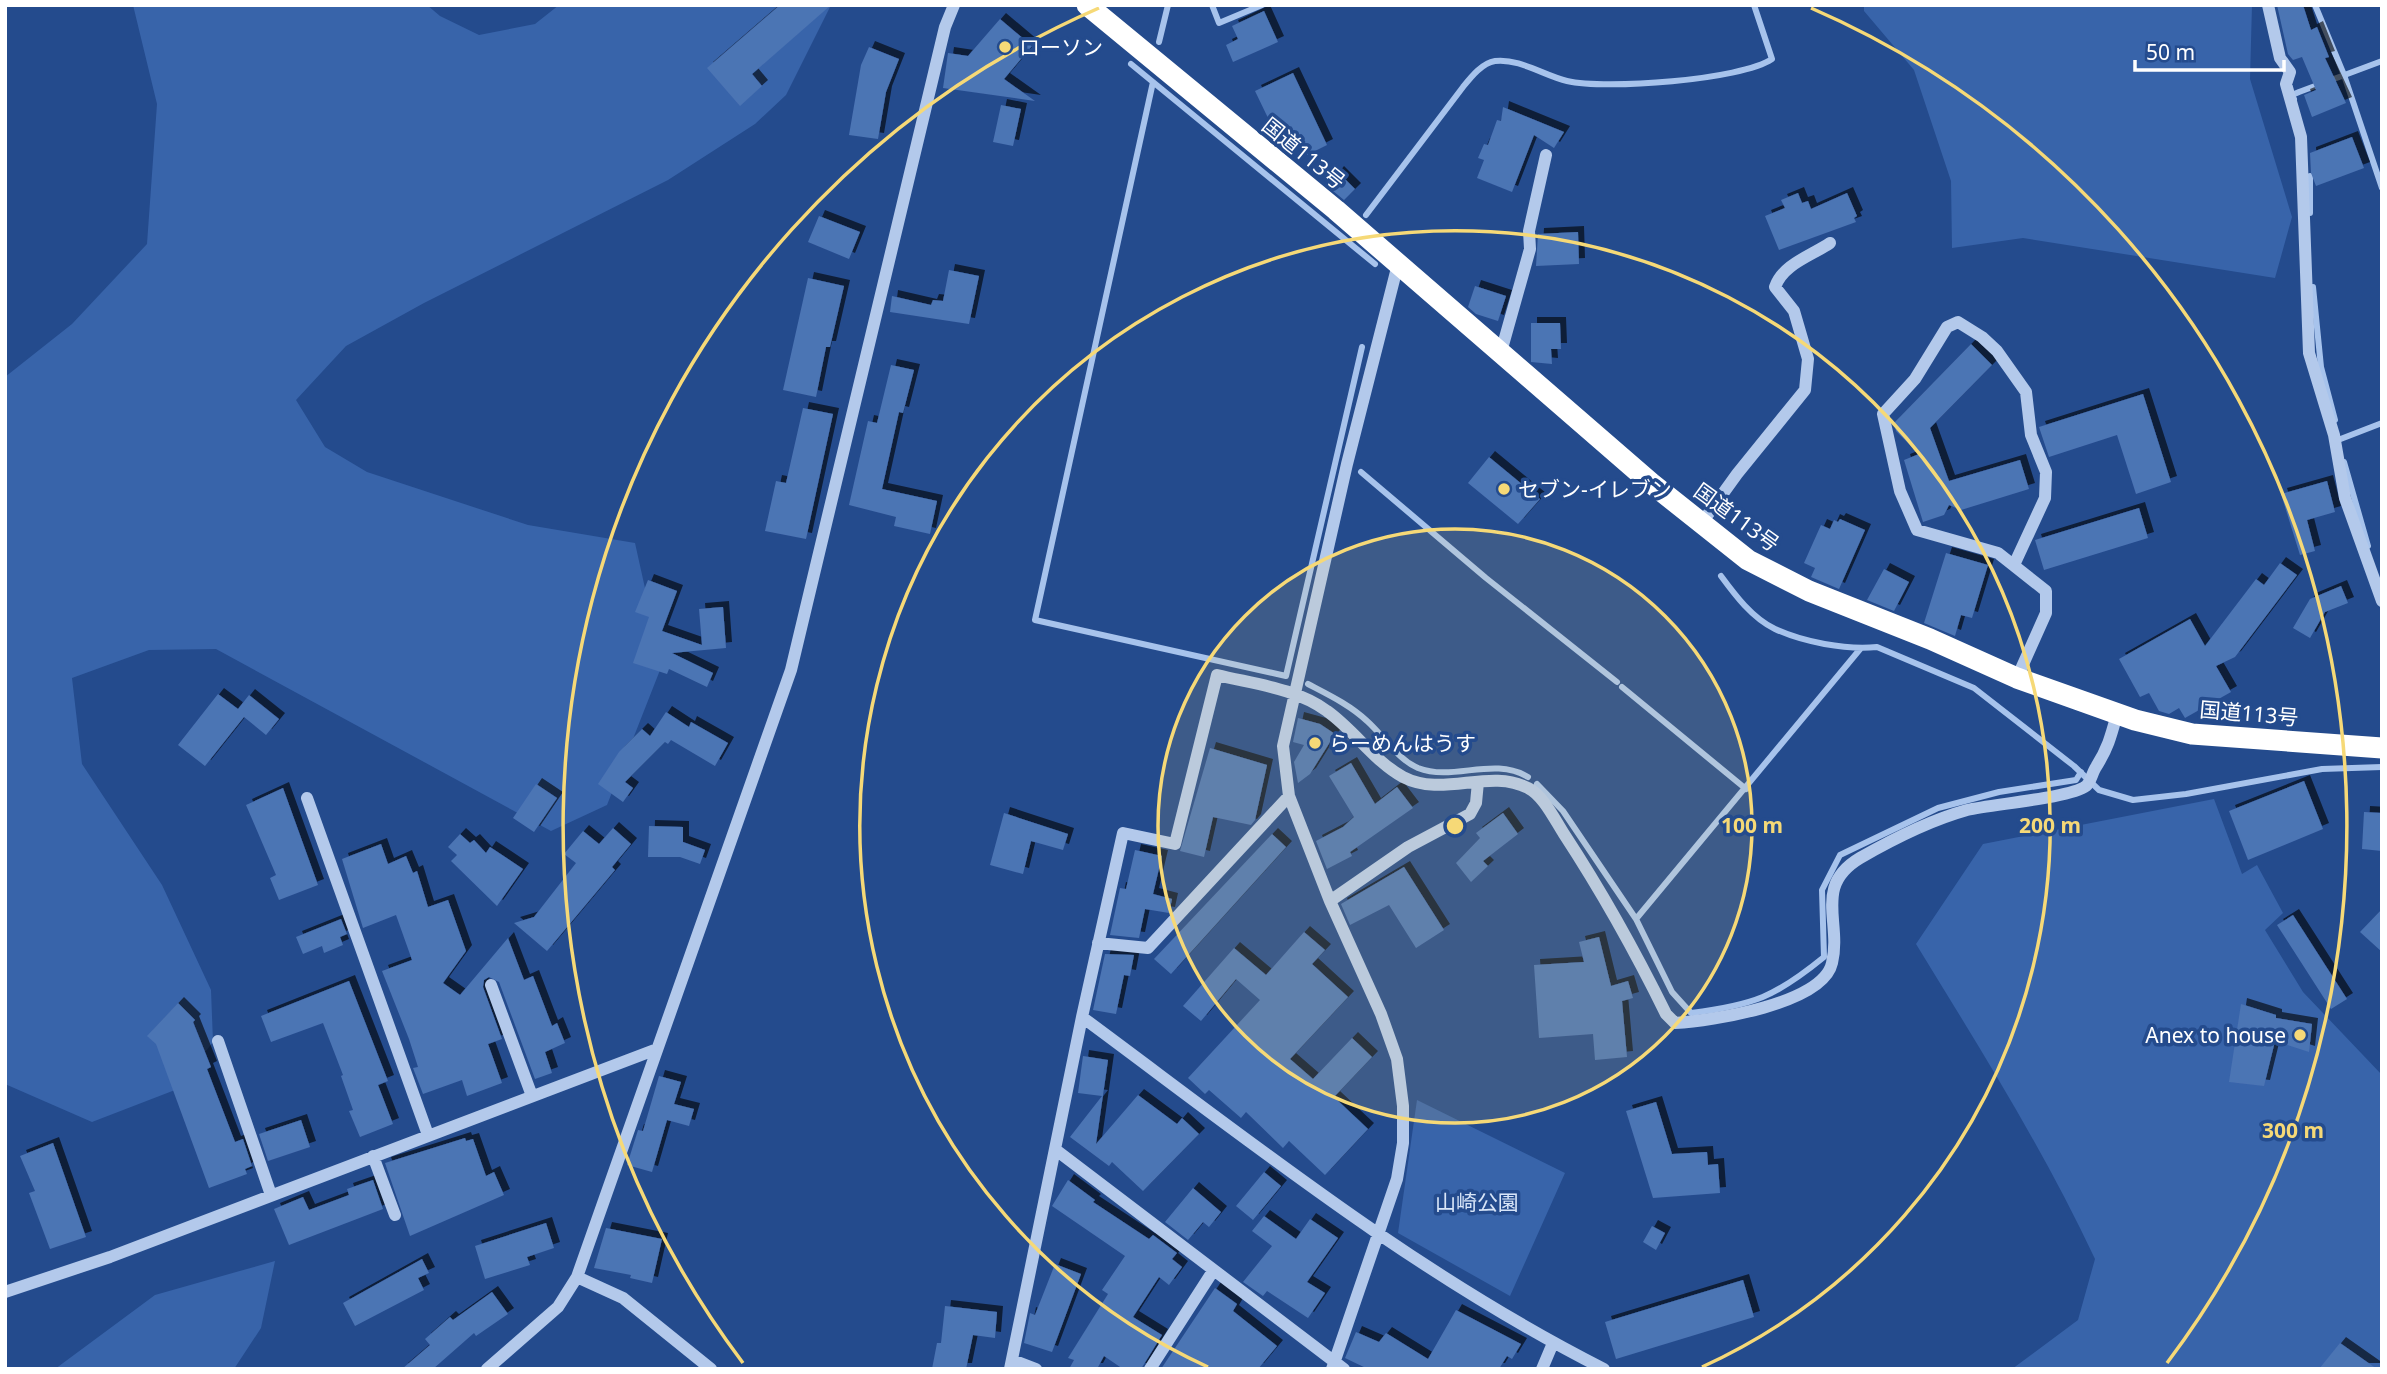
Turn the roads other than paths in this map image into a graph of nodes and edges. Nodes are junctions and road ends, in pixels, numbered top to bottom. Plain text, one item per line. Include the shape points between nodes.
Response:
1 (954, 5) edge
2 (1087, 5) edge
3 (2269, 5) edge
4 (1546, 155) dead end
5 (1830, 243) dead end
6 (1398, 264) junction
7 (1501, 352) junction
8 (1701, 524) junction
9 (2014, 565) junction
10 (2382, 601) edge
11 (2017, 678) junction
12 (1296, 694) junction
13 (2117, 714) junction
14 (2382, 748) edge
15 (1478, 782) junction
16 (1289, 796) junction
17 (307, 798) dead end
18 (1330, 901) junction
19 (1098, 943) junction
20 (491, 985) dead end
21 (1082, 1017) junction
22 (218, 1041) dead end
23 (657, 1049) junction
24 (531, 1096) junction
25 (428, 1136) junction
26 (1056, 1150) junction
27 (373, 1156) junction
28 (271, 1195) junction
29 (394, 1215) dead end
30 (1376, 1235) junction
31 (1213, 1271) junction
32 (577, 1277) junction
33 (5, 1292) edge
34 (1553, 1343) junction
35 (1011, 1364) edge
36 (1337, 1367) edge
37 (487, 1369) edge
38 (711, 1369) edge
39 (1036, 1369) edge
40 (1150, 1369) edge
41 (1542, 1369) edge
42 (1604, 1369) edge

1 - 23 street via 790,670
2 - 6 highway, 国道113号
3 - 10 street via 2280,58 2290,72 2286,84 2301,137 2309,353 2334,435 2345,498
4 - 7 street via 1529,231 1530,249
5 - 8 street via 1794,264 1775,287 1794,311 1808,359 1805,390
6 - 7 highway, 国道113号
6 - 12 street
7 - 8 highway, 国道113号
8 - 11 highway, 国道113号 via 1748,560 1809,591
9 - 9 street via 1998,553 1917,530 1899,491 1882,414 1914,379 1947,327 1958,322 1997,351 2026,392 2031,435 2046,472 2045,498
9 - 11 street via 2046,591 2046,613
11 - 13 highway, 国道113号
12 - 15 street via 1326,710 1401,776 1435,786
12 - 16 street via 1283,746
12 - 19 street via 1217,675 1175,844 1123,833
13 - 14 highway, 国道113号 via 2192,734
13 - 15 street via 2107,754 2088,785 2069,795 2039,796 1965,811 1912,831 1845,867 1830,905 1833,962 1817,984 1761,1010 1690,1023 1675,1023 1666,1014 1608,901 1530,788 1503,781
15 - 18 street via 1470,814 1408,847
16 - 18 street
16 - 19 street via 1148,948
17 - 25 street
18 - 30 street via 1381,1014 1403,1106 1397,1179
19 - 21 street
20 - 24 street
21 - 26 street
21 - 30 street
22 - 28 street
23 - 24 street
23 - 32 street
24 - 25 street
25 - 27 street
26 - 31 street
26 - 35 street
27 - 28 street
27 - 29 street
28 - 33 street
30 - 34 street
30 - 36 street
31 - 36 street
31 - 40 street
32 - 37 street via 558,1307
32 - 38 street via 623,1298
34 - 41 street
34 - 42 street
35 - 39 street

